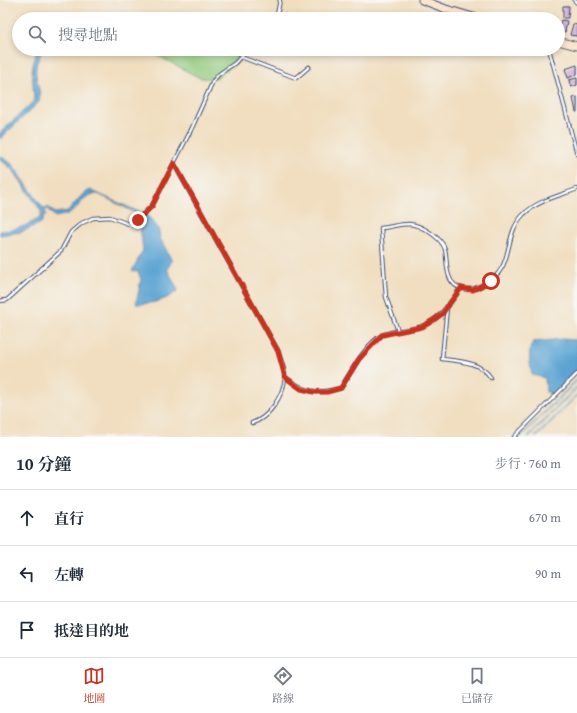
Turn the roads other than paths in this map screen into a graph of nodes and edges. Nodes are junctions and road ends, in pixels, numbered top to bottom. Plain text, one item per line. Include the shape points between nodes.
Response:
1 (280, 0) edge
2 (422, 0) edge
3 (574, 0) edge
4 (577, 3) edge
5 (278, 12) edge
6 (456, 12) edge
7 (565, 43) edge
8 (577, 46) edge
9 (551, 56) edge
10 (241, 57) joint
11 (308, 66) dead end
12 (577, 154) edge
13 (174, 163) junction
14 (577, 189) edge
15 (461, 288) junction
16 (0, 301) edge
17 (447, 307) junction
18 (398, 331) junction
19 (577, 374) edge
20 (285, 377) junction
21 (491, 378) dead end
22 (252, 423) dead end
23 (514, 437) edge

1 - 5 lane
2 - 6 street
3 - 4 lane
7 - 8 street
9 - 12 lane
10 - 11 lane via 296,78
10 - 13 lane via 213,81
13 - 16 lane via 152,206 138,220 131,225 110,217 93,218 82,223 71,232 61,251 7,300
13 - 20 lane via 278,351
14 - 15 lane via 533,207 522,216 513,229 506,261 500,272 491,281 473,290
15 - 17 lane
15 - 18 lane via 453,284 448,276 444,248 438,239 414,225 382,228 386,297
17 - 18 lane via 422,327
17 - 21 lane via 442,359 467,361 487,371
18 - 20 lane via 382,335 371,344 341,388 314,392 301,389
19 - 23 lane
20 - 22 lane via 280,396 266,416

